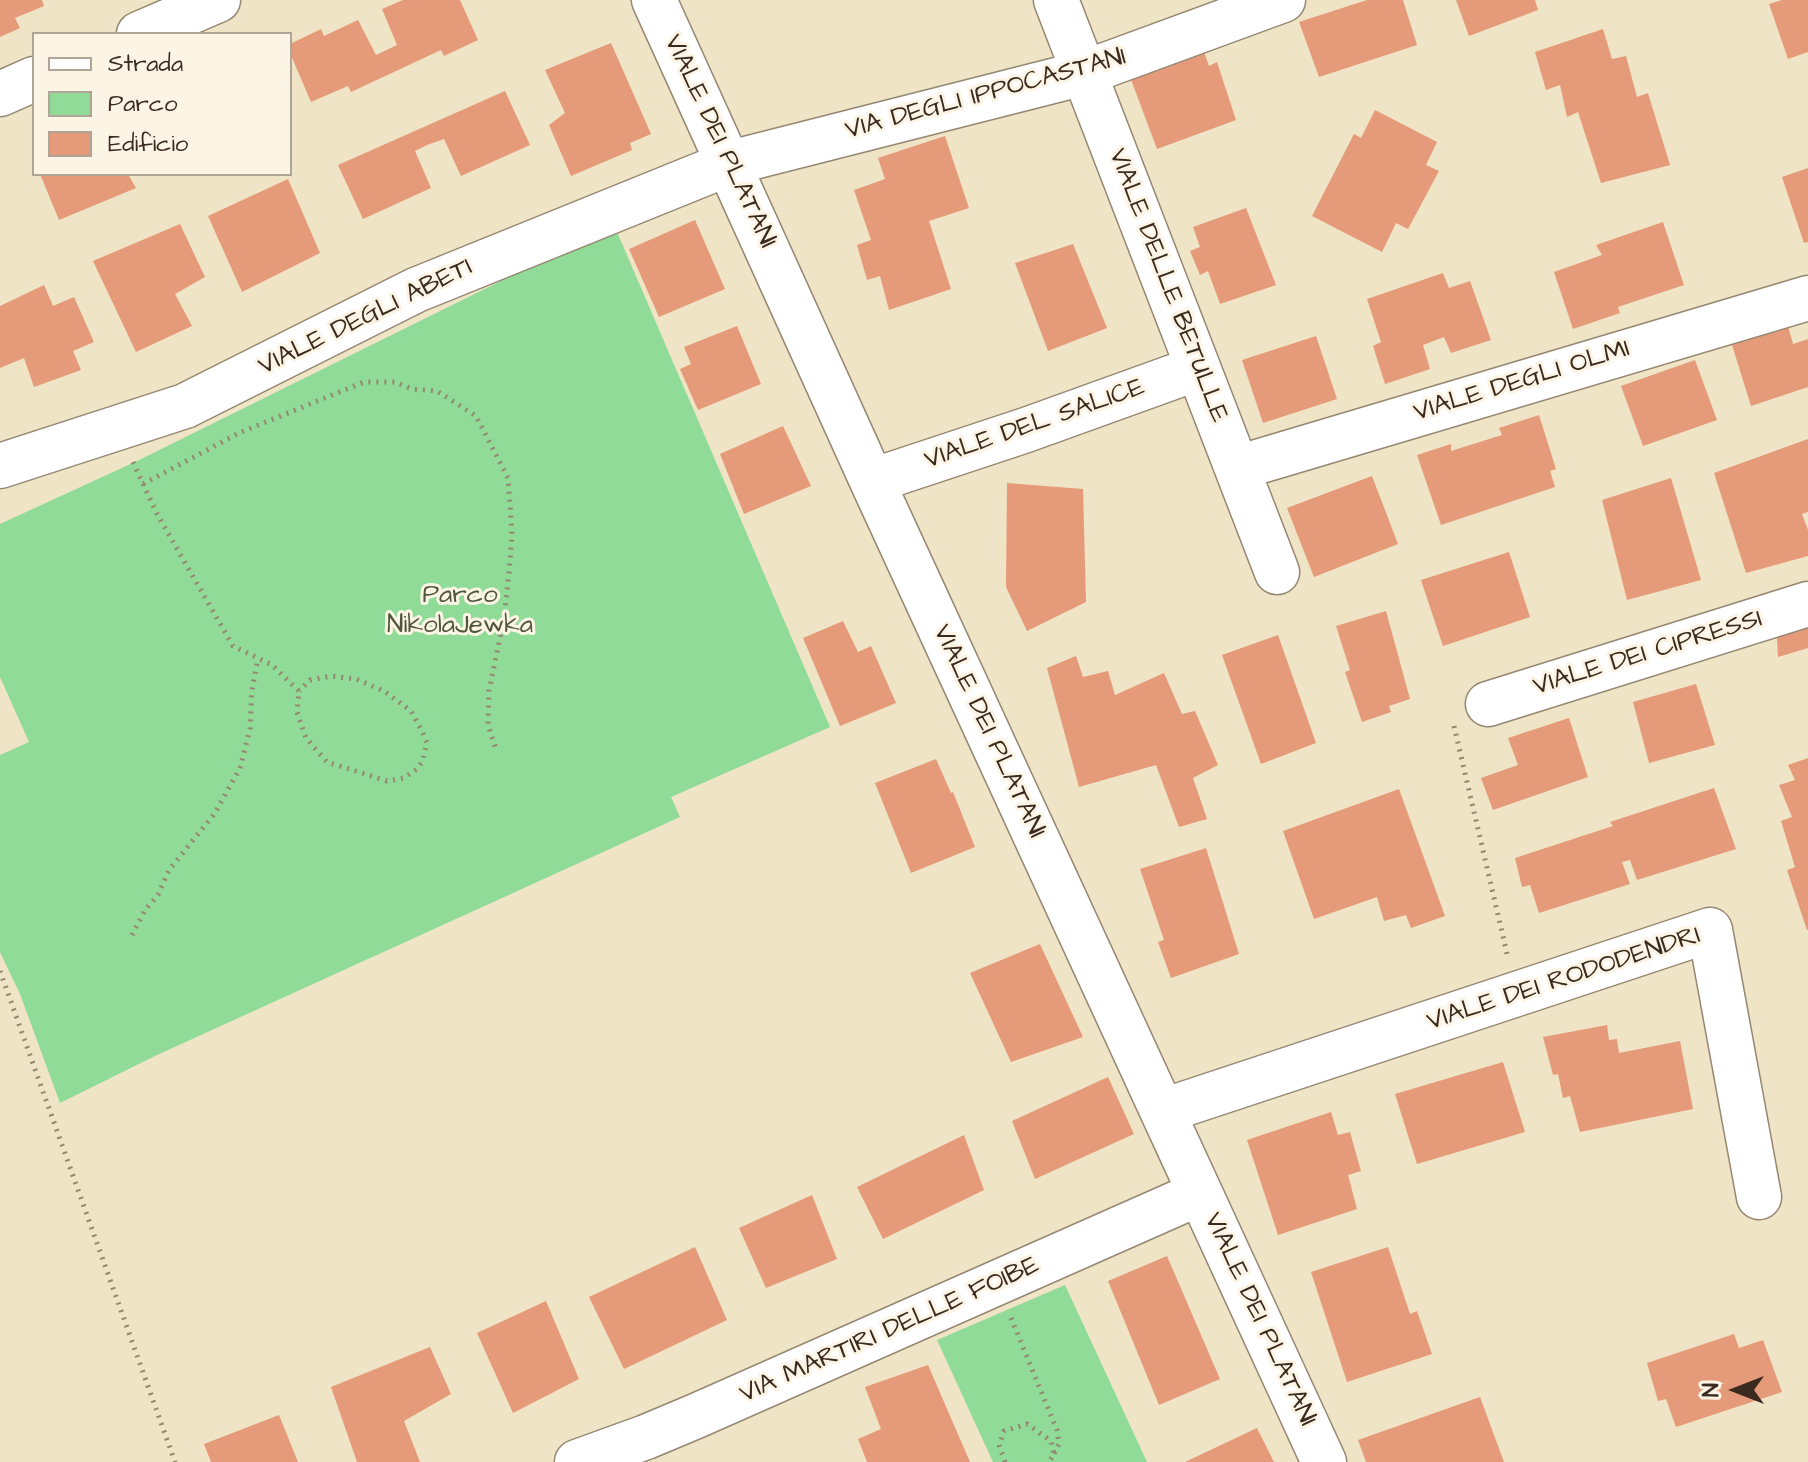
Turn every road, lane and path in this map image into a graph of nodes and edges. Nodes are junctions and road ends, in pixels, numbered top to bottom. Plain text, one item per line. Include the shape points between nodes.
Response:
1 (218, 0) edge
2 (654, 0) edge
3 (1056, 0) edge
4 (1283, 0) edge
5 (144, 32) edge
6 (1084, 73) junction
7 (32, 80) edge
8 (0, 94) edge
9 (730, 163) junction
10 (1808, 298) edge
11 (1198, 368) junction
12 (118, 428) junction
13 (0, 466) edge
14 (1237, 468) junction
15 (872, 481) junction
16 (143, 484) junction
17 (1277, 572) dead end
18 (1808, 604) edge
19 (258, 658) junction
20 (299, 691) junction
21 (1488, 704) joint
22 (496, 749) dead end
23 (132, 935) dead end
24 (0, 971) edge
25 (1517, 994) junction
26 (1163, 1111) junction
27 (1200, 1193) junction
28 (1759, 1197) dead end
29 (994, 1285) junction
30 (652, 1450) edge
31 (1054, 1454) junction
32 (175, 1462) edge
33 (577, 1462) edge
34 (1005, 1462) edge
35 (1049, 1462) edge
36 (1324, 1462) edge

1 - 5 street
2 - 9 street, VIALE DEI PLATANI
3 - 6 street, VIALE DELLE BETULLE
4 - 6 street, VIA DEGLI IPPOCASTANI
6 - 9 street, VIA DEGLI IPPOCASTANI
6 - 11 street, VIALE DELLE BETULLE
7 - 8 street
9 - 12 street, VIALE DEGLI ABETI via 416,290 185,406
9 - 15 street, VIALE DEI PLATANI
10 - 14 street, VIALE DEGLI OLMI
11 - 14 street, VIALE DELLE BETULLE
11 - 15 street, VIALE DEL SALICE
12 - 13 street, VIALE DEGLI ABETI
12 - 16 path
14 - 17 street, VIALE DELLE BETULLE
15 - 26 street, VIALE DEI PLATANI
16 - 19 path via 233,646
16 - 22 path via 239,433 364,382 437,391 476,416 508,478 512,535 504,618 489,691 488,725
18 - 21 street, VIALE DEI CIPRESSI
19 - 20 path
19 - 23 path via 240,768 215,813 169,870
20 - 20 path via 297,712 306,738 327,762 387,781 404,778 422,762 427,743 422,731 411,711 384,691 331,676 310,680
21 - 25 path via 1453,720
24 - 32 path
25 - 26 street, VIALE DEI RODODENDRI
25 - 28 street, VIALE DEI RODODENDRI via 1710,930
26 - 27 street, VIALE DEI PLATANI
27 - 29 street, VIA MARTIRI DELLE FOIBE
27 - 36 street, VIALE DEI PLATANI
29 - 30 street, VIA MARTIRI DELLE FOIBE
29 - 31 path via 1047,1400 1059,1444
30 - 33 street, VIA MARTIRI DELLE FOIBE
31 - 34 path via 1051,1441 1027,1424 1004,1431 999,1445
31 - 35 path

